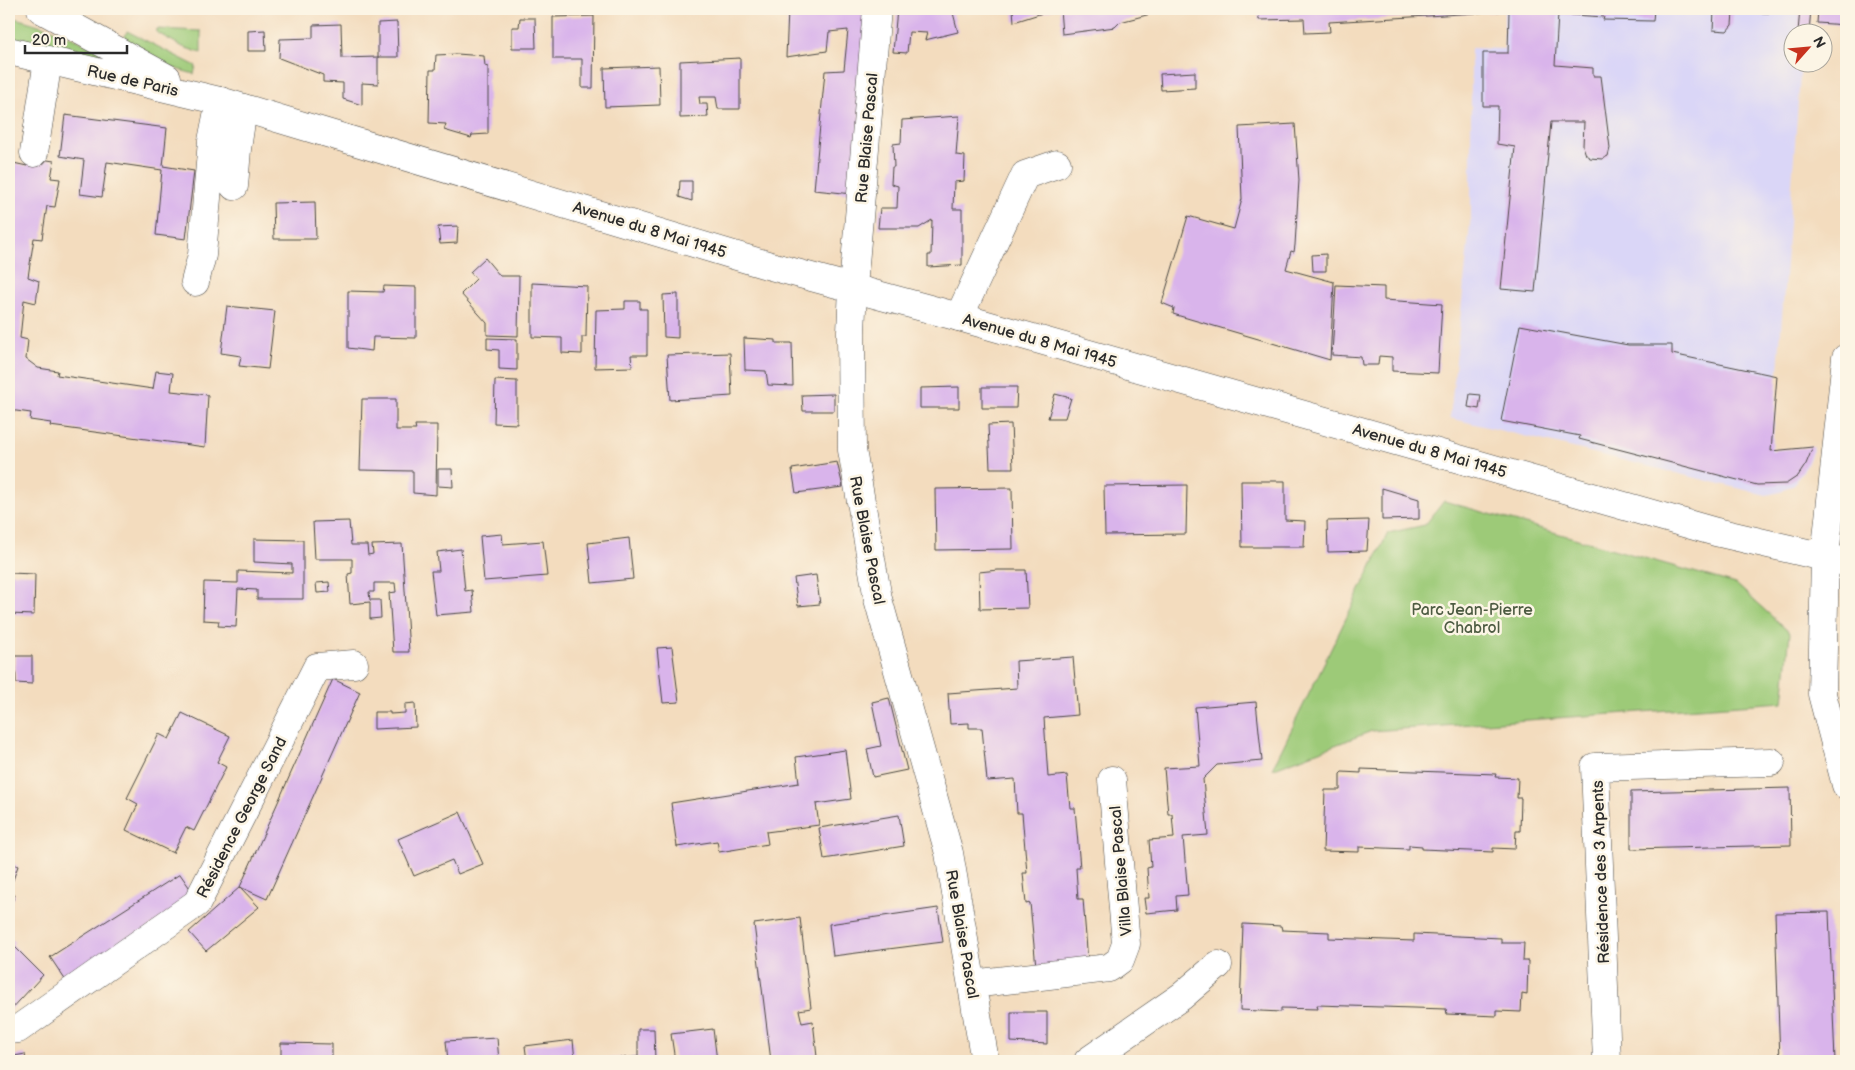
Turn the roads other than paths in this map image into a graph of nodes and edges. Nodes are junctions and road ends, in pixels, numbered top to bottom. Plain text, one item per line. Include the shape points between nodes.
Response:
1 (41, 9) edge
2 (878, 9) edge
3 (9, 50) edge
4 (48, 60) junction
5 (224, 103) junction
6 (34, 153) dead end
7 (1057, 164) dead end
8 (234, 186) dead end
9 (195, 282) dead end
10 (853, 287) junction
11 (959, 317) junction
12 (1846, 358) edge
13 (1836, 560) edge
14 (354, 664) dead end
15 (1771, 762) dead end
16 (1112, 780) dead end
17 (1846, 785) edge
18 (1218, 965) dead end
19 (972, 984) junction
20 (9, 1030) edge
21 (985, 1061) edge
22 (1088, 1061) edge
23 (1607, 1061) edge

1 - 5 street, Rue de Paris
2 - 10 street, Rue Blaise Pascal
3 - 4 street, Rue de Paris
4 - 5 street, Rue de Paris
4 - 6 street
5 - 8 street via 237,149
5 - 9 street via 212,141 202,255
5 - 10 street, Avenue du 8 Mai 1945 via 768,265
7 - 11 street via 1025,175
10 - 11 street, Avenue du 8 Mai 1945
10 - 19 street, Rue Blaise Pascal via 852,450 878,599 949,853
11 - 13 street, Avenue du 8 Mai 1945 via 1716,532
12 - 13 street
13 - 17 street via 1822,694
14 - 20 street, Résidence George Sand via 318,667 197,903 18,1028
15 - 23 street, Résidence des 3 Arpents via 1595,767
16 - 19 street, Villa Blaise Pascal via 1126,944 1120,960 1109,968
18 - 22 street via 1182,996
19 - 21 street, Rue Blaise Pascal

